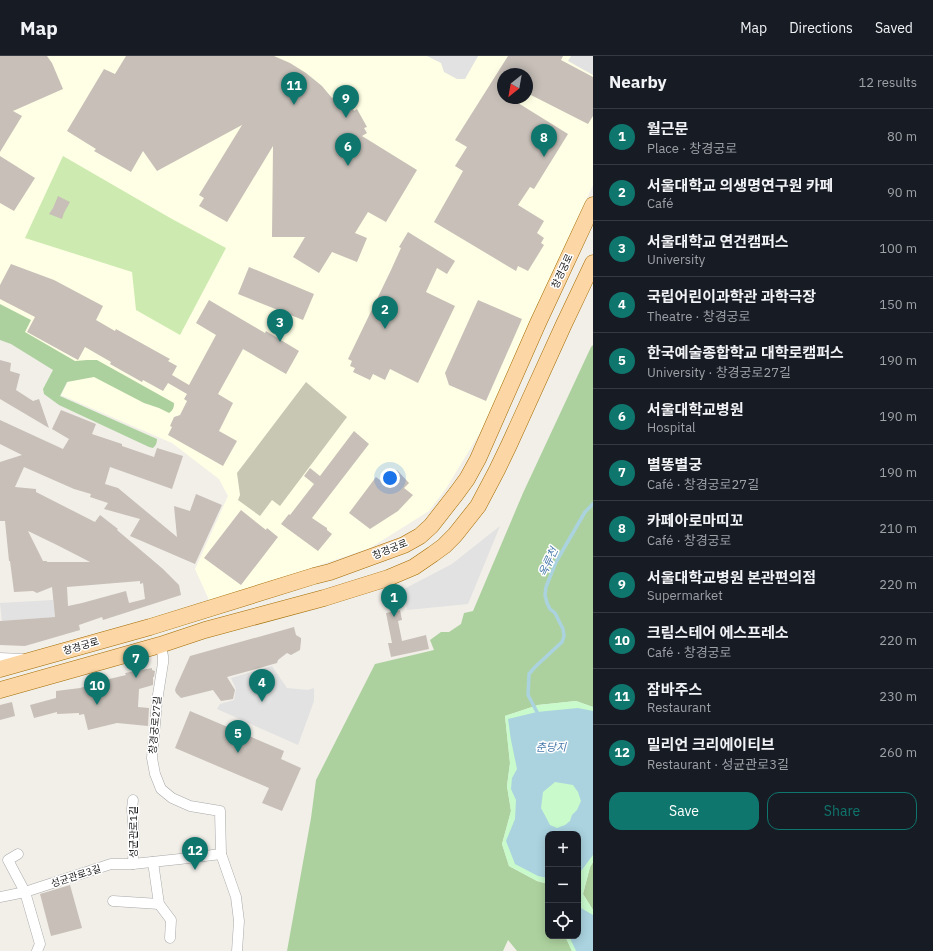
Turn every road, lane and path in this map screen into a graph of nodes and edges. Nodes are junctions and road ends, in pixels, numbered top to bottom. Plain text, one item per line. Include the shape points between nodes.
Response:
1 (593, 205) edge
2 (593, 263) edge
3 (160, 645) junction
4 (0, 658) edge
5 (36, 659) junction
6 (0, 669) edge
7 (0, 690) edge
8 (133, 800) dead end
9 (18, 854) dead end
10 (221, 854) junction
11 (154, 862) junction
12 (133, 864) junction
13 (25, 892) junction
14 (0, 897) edge
15 (113, 901) dead end
16 (159, 904) junction
17 (170, 938) dead end
18 (42, 949) edge
19 (237, 951) edge

1 - 5 main road, 창경궁로 via 478,459 456,494 420,536 404,545 330,572
2 - 3 main road, 창경궁로 via 497,470 478,506 444,546 414,566 388,578
3 - 7 main road, 창경궁로
3 - 10 street, 창경궁로27길 via 163,656 156,702 152,758 155,774 161,789 172,798 190,806 220,811
4 - 5 street
5 - 6 main road, 창경궁로
8 - 12 street, 성균관로1길
9 - 13 street via 8,860
10 - 11 street, 성균관로3길
10 - 19 street, 창경궁로27길 via 236,898 239,921
11 - 12 street, 성균관로3길
11 - 16 street
12 - 13 street, 성균관로3길 via 111,864
13 - 14 street, 성균관로3길
13 - 18 street
15 - 16 street
16 - 17 street via 171,920

